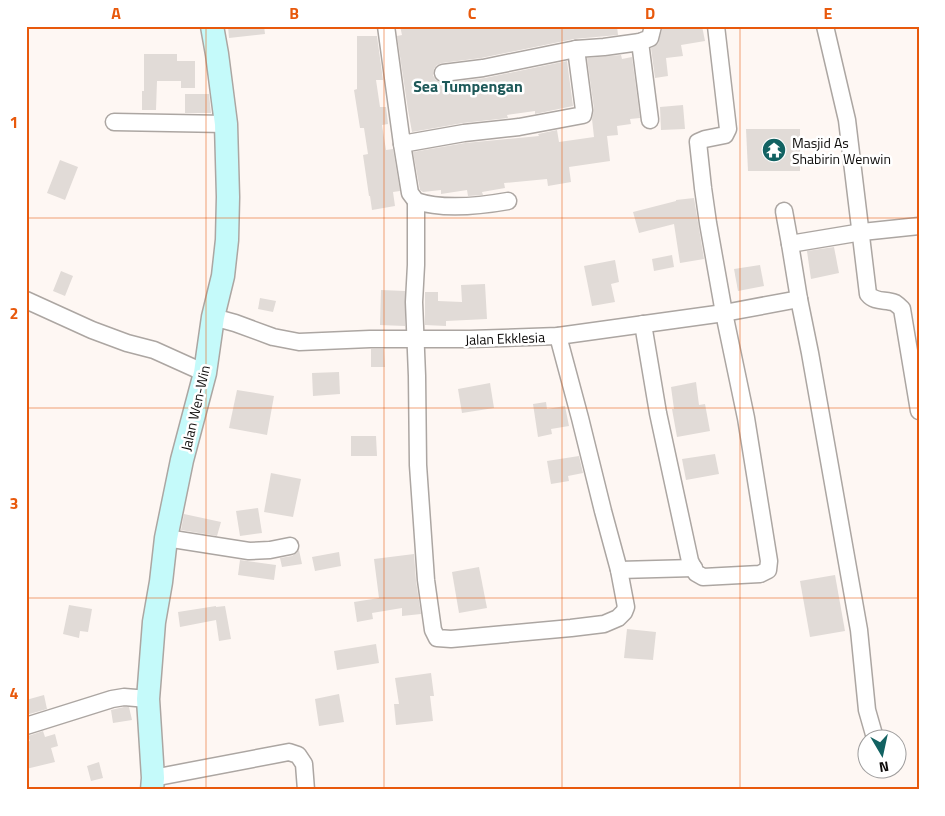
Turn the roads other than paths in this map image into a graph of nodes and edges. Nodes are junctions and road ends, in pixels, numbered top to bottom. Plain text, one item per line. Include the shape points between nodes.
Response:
1 (212, 26) edge
2 (386, 26) edge
3 (653, 26) edge
4 (716, 26) edge
5 (825, 26) edge
6 (640, 42) junction
7 (576, 49) junction
8 (443, 73) dead end
9 (650, 120) dead end
10 (114, 122) dead end
11 (226, 124) junction
12 (402, 144) junction
13 (508, 201) dead end
14 (416, 202) junction
15 (784, 211) dead end
16 (919, 226) edge
17 (862, 232) junction
18 (790, 244) junction
19 (799, 299) junction
20 (26, 300) edge
21 (724, 313) junction
22 (213, 317) junction
23 (643, 324) junction
24 (558, 336) junction
25 (415, 339) junction
26 (204, 374) junction
27 (919, 412) edge
28 (166, 538) junction
29 (290, 546) dead end
30 (694, 568) junction
31 (619, 570) junction
32 (148, 699) junction
33 (26, 726) edge
34 (872, 728) edge
35 (153, 784) edge
36 (306, 790) edge

1 - 11 street, Jalan Wen-Win
2 - 12 street
3 - 6 street via 650,38
4 - 21 street via 728,129 725,135 698,142 702,188
5 - 17 street via 847,120
6 - 7 street
6 - 9 street
7 - 8 street
7 - 12 street via 583,115
10 - 11 street
11 - 22 street, Jalan Wen-Win via 227,240
12 - 14 street via 410,193
13 - 14 street via 462,206
14 - 25 street
15 - 18 street
16 - 17 street
17 - 18 street
17 - 27 street via 868,294 871,298 895,303 902,309
18 - 19 street
19 - 21 street, Jalan Ekklesia
19 - 34 street via 859,630 867,710
20 - 26 street via 92,330 154,350
21 - 23 street, Jalan Ekklesia
21 - 30 street via 746,418 768,570 760,574 703,577
22 - 25 street, Jalan Ekklesia via 299,342
22 - 26 street, Jalan Wen-Win
23 - 24 street, Jalan Ekklesia
23 - 30 street via 658,413
24 - 25 street, Jalan Ekklesia
24 - 31 street
25 - 31 street via 423,549 433,630 437,638 604,624 618,618 626,607
26 - 28 street, Jalan Wen-Win
28 - 29 street via 249,551
28 - 32 street, Jalan Wen-Win via 154,622
30 - 31 street
32 - 33 street via 112,699
32 - 35 street, Jalan Wen-Win
35 - 36 street via 289,752 298,754 304,764

